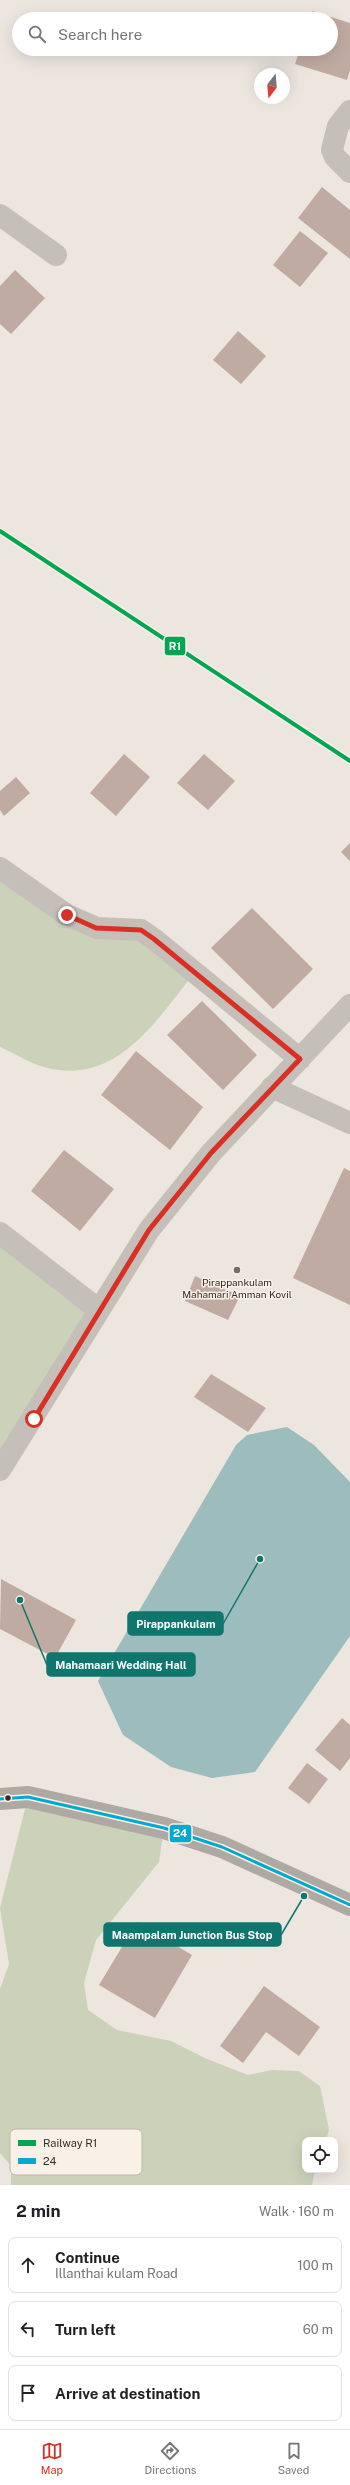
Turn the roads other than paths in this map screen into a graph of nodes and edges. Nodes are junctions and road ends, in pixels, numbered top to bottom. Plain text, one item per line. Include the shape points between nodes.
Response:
1 (350, 111) edge
2 (350, 172) edge
3 (0, 215) edge
4 (56, 255) dead end
5 (0, 868) edge
6 (350, 1005) edge
7 (300, 1059) junction
8 (272, 1087) junction
9 (350, 1123) edge
10 (0, 1233) edge
11 (99, 1310) junction
12 (0, 1470) edge
13 (0, 1799) edge
14 (350, 1904) edge

1 - 2 street via 338,126 332,150 335,158
3 - 4 street
5 - 7 street via 67,915 96,928 141,930
6 - 7 street
7 - 8 street
8 - 9 street
8 - 11 street via 211,1153 149,1230
10 - 11 street
11 - 12 street via 34,1419
13 - 14 highway via 28,1796 164,1828 222,1847

